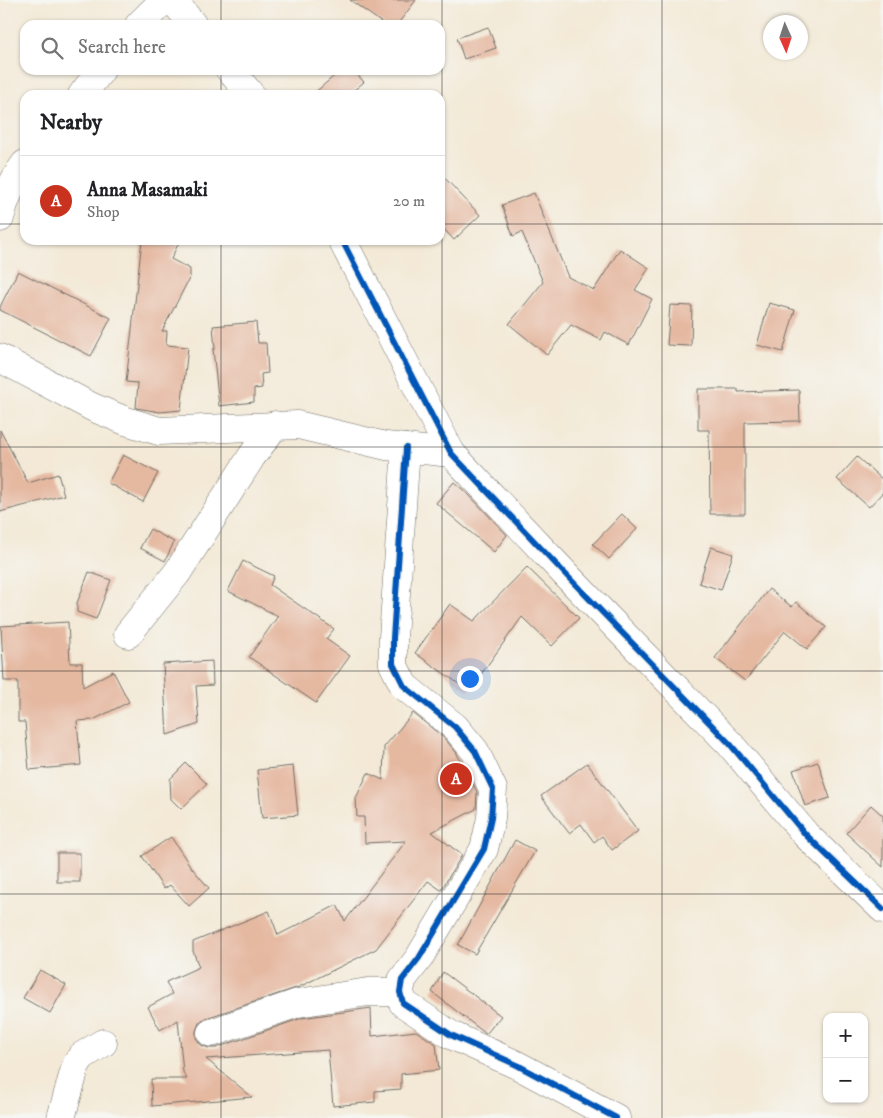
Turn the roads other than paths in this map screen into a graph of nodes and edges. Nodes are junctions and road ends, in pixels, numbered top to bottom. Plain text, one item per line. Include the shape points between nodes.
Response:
1 (164, 0) edge
2 (173, 0) edge
3 (144, 20) edge
4 (189, 20) edge
5 (97, 75) edge
6 (234, 75) edge
7 (86, 90) edge
8 (247, 90) edge
9 (20, 170) edge
10 (0, 218) edge
11 (345, 245) edge
12 (0, 358) edge
13 (275, 425) junction
14 (406, 448) junction
15 (451, 453) junction
16 (128, 634) dead end
17 (883, 909) edge
18 (400, 992) junction
19 (211, 1033) dead end
20 (103, 1043) dead end
21 (61, 1118) edge
22 (616, 1118) edge

1 - 3 street
2 - 4 street
5 - 7 street
6 - 8 street
9 - 10 street via 3,204
11 - 15 street
12 - 13 street via 92,407 159,431
13 - 14 street via 298,425
13 - 16 street via 178,573
14 - 15 street
14 - 18 street via 393,664 404,686 455,727 475,751 493,789 484,849 419,958 402,980
15 - 17 street via 730,744 806,835
18 - 19 street via 368,992 298,1004
18 - 22 street via 404,1003 451,1035 517,1065
20 - 21 street via 82,1056 76,1065

